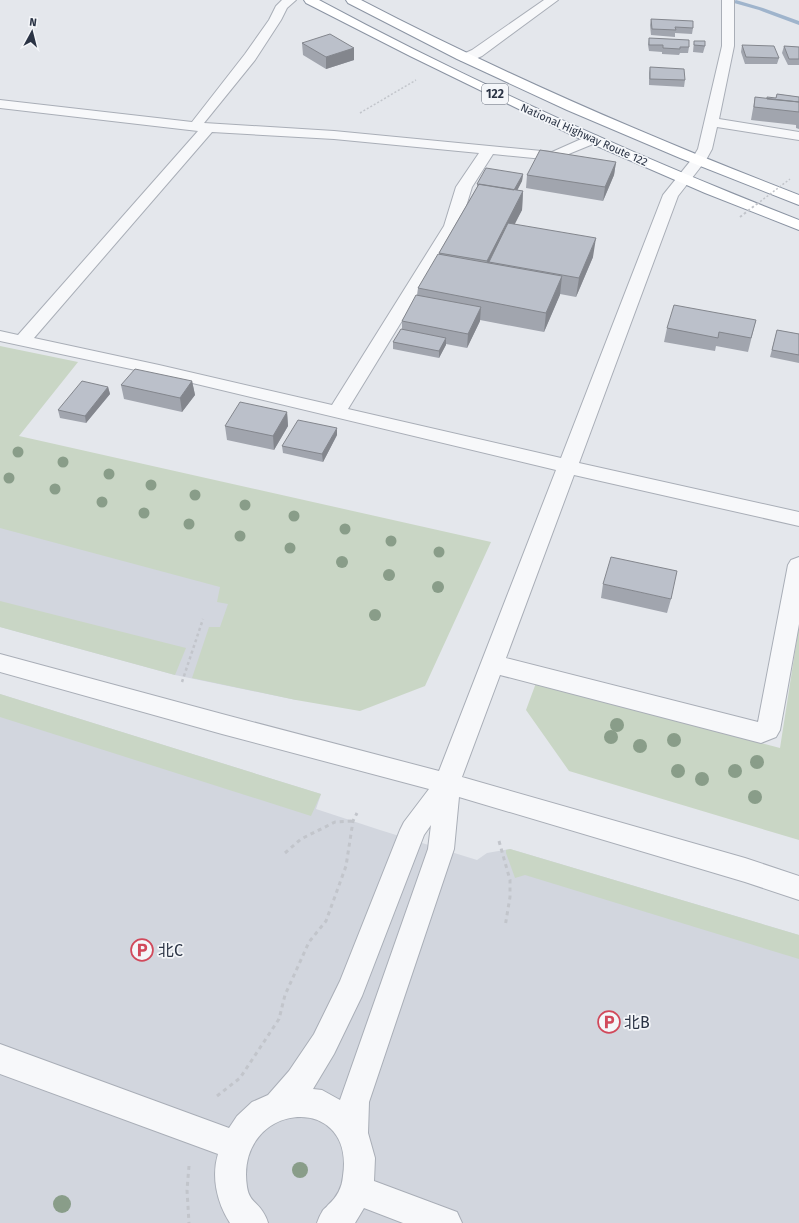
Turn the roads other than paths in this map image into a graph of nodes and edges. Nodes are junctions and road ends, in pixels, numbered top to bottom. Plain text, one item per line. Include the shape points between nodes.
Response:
1 (290, 0) edge
2 (310, 0) edge
3 (352, 0) edge
4 (552, 0) edge
5 (728, 0) edge
6 (466, 58) junction
7 (0, 104) edge
8 (712, 122) junction
9 (202, 127) junction
10 (799, 136) edge
11 (593, 139) junction
12 (489, 149) junction
13 (699, 160) junction
14 (684, 178) junction
15 (799, 200) edge
16 (799, 225) edge
17 (0, 336) edge
18 (22, 341) junction
19 (337, 411) junction
20 (567, 466) junction
21 (799, 519) edge
22 (799, 565) edge
23 (0, 663) edge
24 (493, 664) junction
25 (447, 783) junction
26 (799, 888) edge
27 (0, 1059) edge
28 (279, 1104) junction
29 (353, 1134) junction
30 (235, 1145) junction
31 (357, 1190) junction
32 (252, 1223) edge
33 (333, 1223) edge
34 (446, 1223) edge

1 - 9 street via 282,6 250,57 201,117
2 - 11 highway, National Highway Route 122 / 122 via 535,113
3 - 6 highway, National Highway Route 122 / 122
4 - 6 street via 477,53
5 - 8 street via 728,46
6 - 13 highway, National Highway Route 122 / 122 via 626,131
7 - 9 street
8 - 10 street
8 - 13 street via 705,149
9 - 12 street via 324,134
9 - 18 street
11 - 12 street via 554,156
11 - 14 highway, National Highway Route 122 / 122
12 - 19 street via 464,187 452,226
13 - 14 street
13 - 15 highway, National Highway Route 122 / 122
14 - 16 highway, National Highway Route 122 / 122
14 - 20 street via 671,195
17 - 18 street
18 - 19 street
19 - 20 street
20 - 21 street
20 - 24 street
22 - 24 street via 768,730 761,733
23 - 25 street
24 - 25 street
25 - 26 street
25 - 28 street via 413,830 352,987 324,1044 300,1082
25 - 29 street via 441,849 354,1102
27 - 30 street
28 - 29 street via 294,1101 322,1105 345,1122
28 - 30 street via 254,1119
29 - 31 street via 360,1152
30 - 32 street via 230,1173 233,1196 241,1212
31 - 33 street via 343,1215
31 - 34 street

